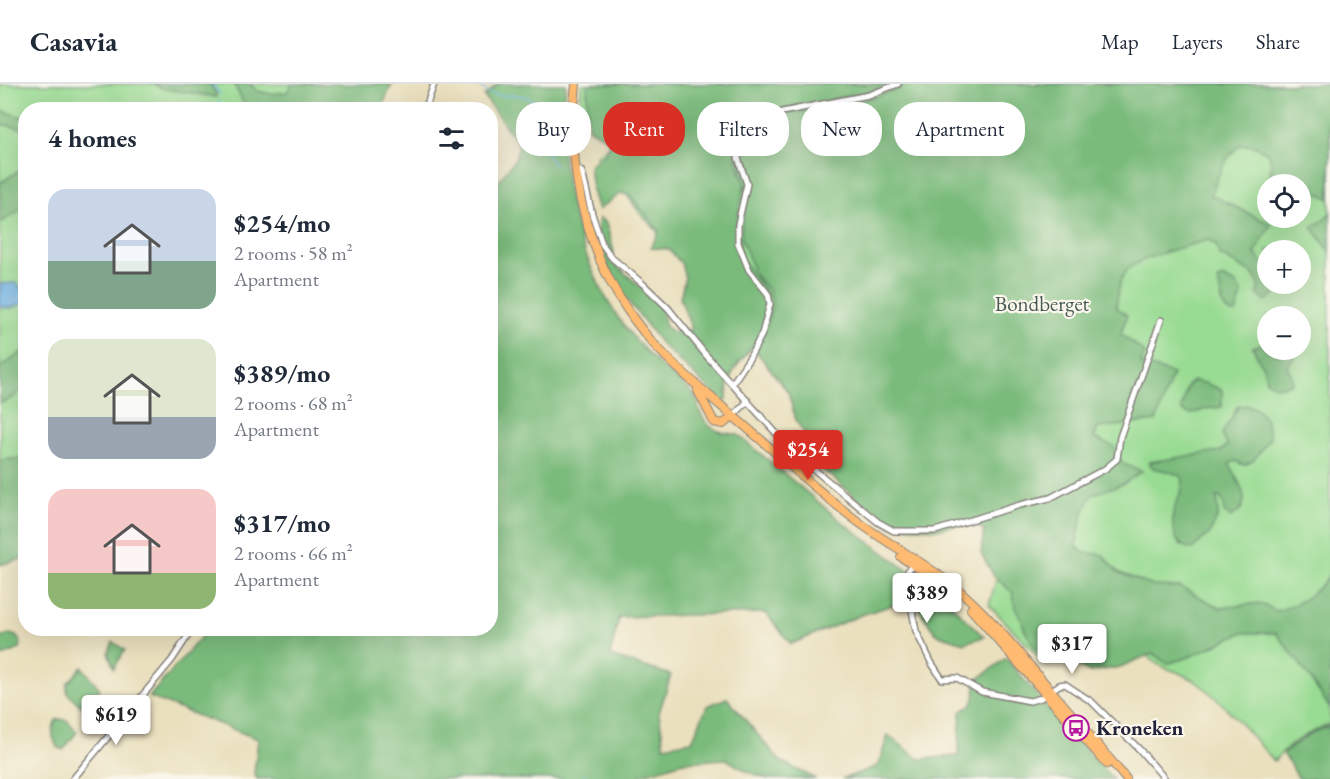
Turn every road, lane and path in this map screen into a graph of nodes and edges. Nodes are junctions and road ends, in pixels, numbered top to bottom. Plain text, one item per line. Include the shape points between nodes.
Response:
1 (434, 84) edge
2 (574, 84) edge
3 (898, 84) edge
4 (428, 102) edge
5 (575, 171) junction
6 (1161, 320) dead end
7 (732, 384) junction
8 (698, 391) junction
9 (748, 401) junction
10 (732, 417) junction
11 (912, 564) junction
12 (188, 636) edge
13 (1048, 692) junction
14 (73, 779) edge
15 (1120, 779) edge
16 (1126, 779) edge
17 (1165, 779) edge

1 - 4 street
2 - 5 highway
2 - 8 highway via 568,126 570,169 591,251 631,322 662,359
3 - 7 street via 869,95 782,112 754,126 744,138 738,158 747,184 738,243 770,304 762,334
5 - 7 street via 582,172 606,252 668,308
5 - 10 highway via 590,235 620,297 664,355
6 - 9 street via 1120,437 1117,459 1050,498 935,531 894,531 878,522 794,453
7 - 9 street
8 - 10 highway
8 - 10 highway via 714,422 723,424
9 - 10 street
10 - 11 highway via 837,512
10 - 13 highway via 841,508 959,591 985,615
11 - 13 highway via 968,605
11 - 13 street via 906,579 916,631 942,679 957,678 982,692 1030,701
12 - 14 street
13 - 15 highway
13 - 16 highway
13 - 17 street via 1062,683 1084,695

